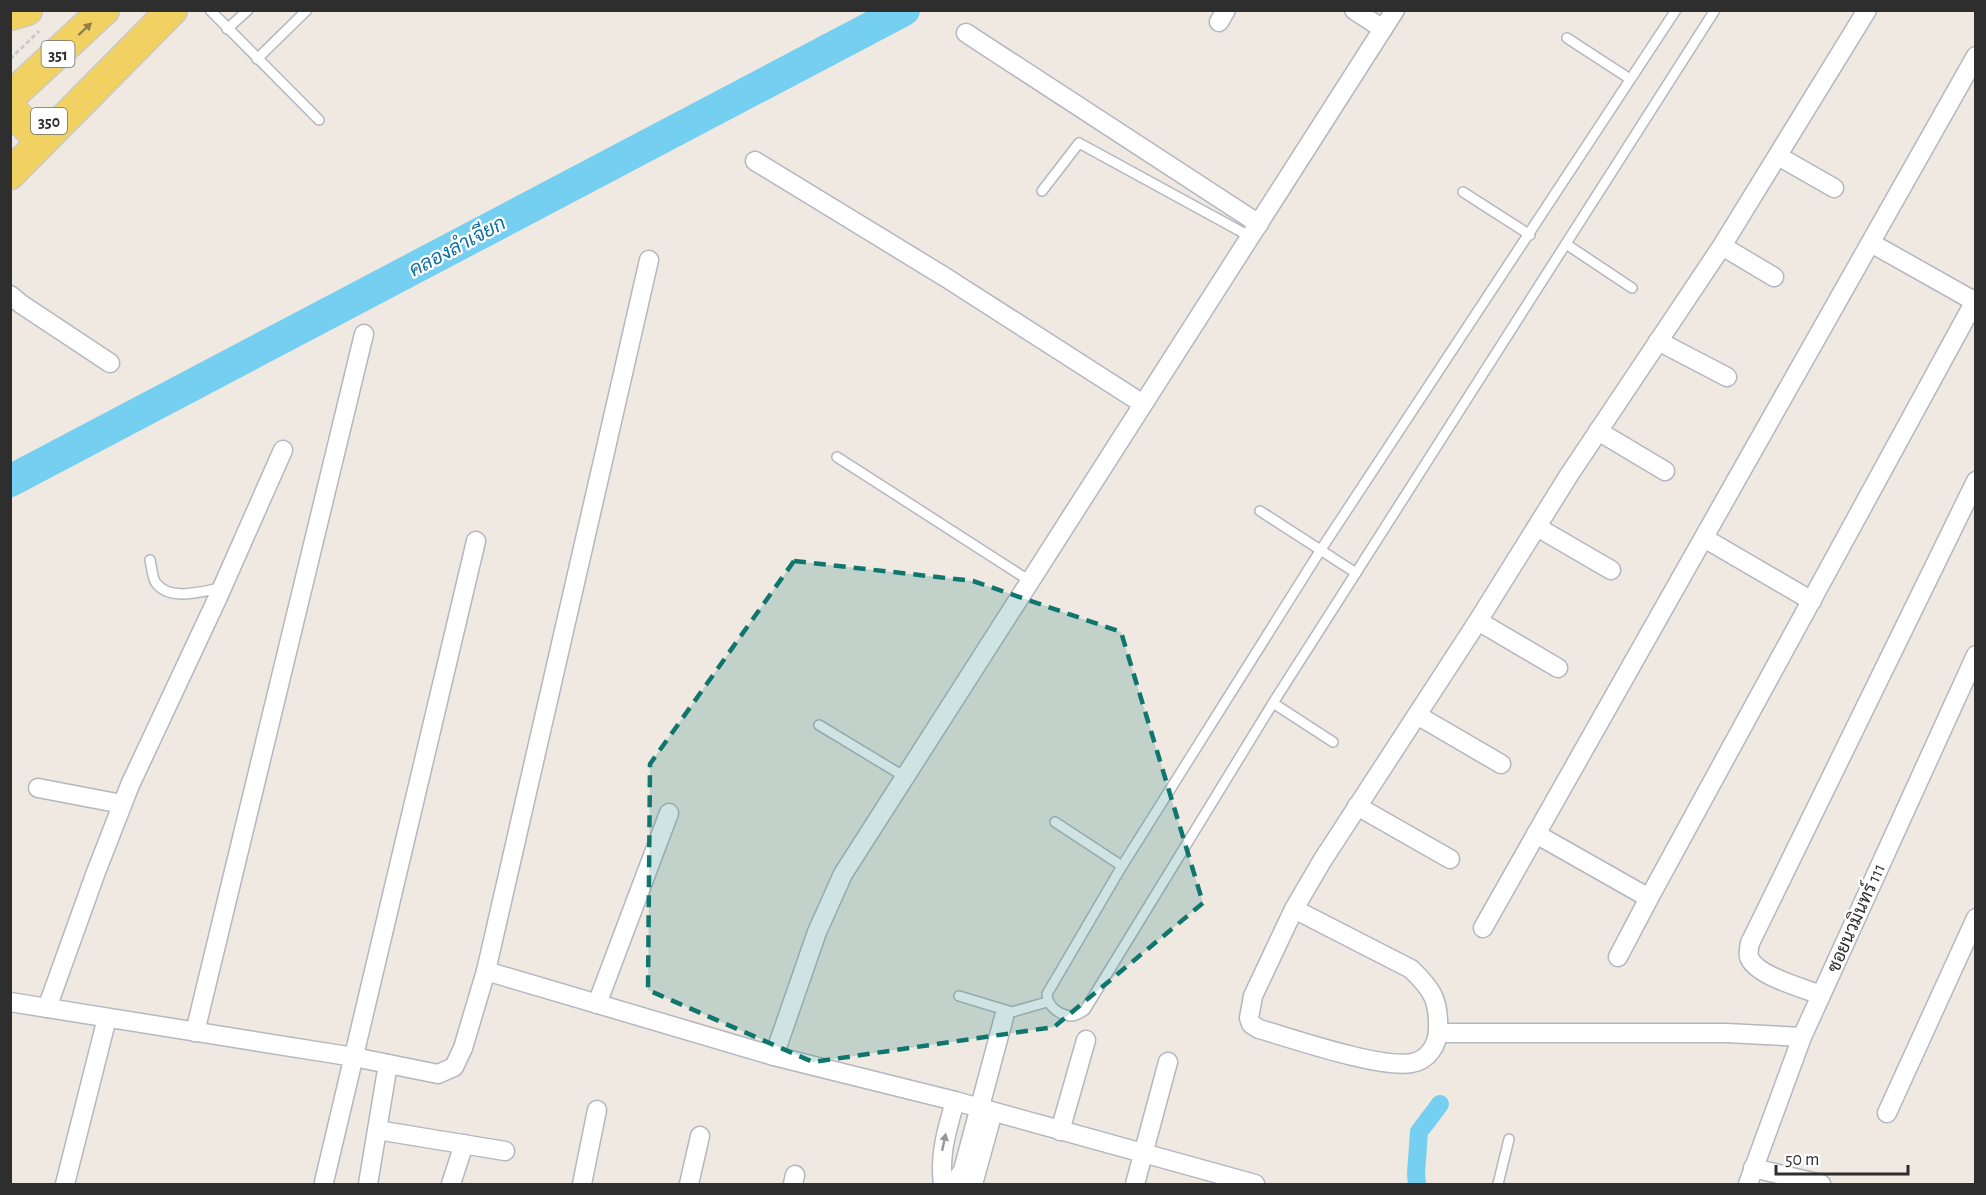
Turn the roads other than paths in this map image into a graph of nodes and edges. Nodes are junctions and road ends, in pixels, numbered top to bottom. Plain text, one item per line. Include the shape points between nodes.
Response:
1 (104, 10) edge
2 (172, 10) edge
3 (210, 10) edge
4 (248, 10) edge
5 (307, 10) edge
6 (1354, 10) edge
7 (1395, 10) edge
8 (1676, 10) edge
9 (1715, 10) edge
10 (1867, 10) edge
11 (10, 15) edge
12 (37, 17) edge
13 (227, 29) junction
14 (1383, 29) junction
15 (966, 33) dead end
16 (1567, 38) dead end
17 (1976, 56) edge
18 (257, 59) junction
19 (1630, 79) junction
20 (92, 92) junction
21 (10, 97) edge
22 (10, 108) edge
23 (319, 120) dead end
24 (34, 135) junction
25 (1778, 156) junction
26 (10, 158) edge
27 (755, 160) dead end
28 (10, 174) edge
29 (1834, 188) dead end
30 (1042, 191) dead end
31 (1463, 192) dead end
32 (1255, 231) junction
33 (1530, 235) junction
34 (1871, 243) junction
35 (1566, 244) junction
36 (1722, 246) junction
37 (649, 260) dead end
38 (1774, 277) dead end
39 (1632, 288) dead end
40 (10, 295) edge
41 (1975, 300) edge
42 (364, 334) dead end
43 (1658, 340) junction
44 (110, 363) dead end
45 (1727, 377) dead end
46 (1143, 404) junction
47 (1598, 431) junction
48 (283, 450) dead end
49 (837, 458) dead end
50 (1665, 471) dead end
51 (1976, 482) edge
52 (1260, 511) dead end
53 (1537, 527) junction
54 (1704, 538) junction
55 (476, 541) dead end
56 (1320, 551) junction
57 (150, 560) dead end
58 (1611, 570) dead end
59 (1356, 573) junction
60 (1030, 581) junction
61 (222, 588) junction
62 (1812, 601) junction
63 (1478, 621) junction
64 (1976, 656) edge
65 (1558, 668) dead end
66 (1273, 703) junction
67 (1417, 715) junction
68 (819, 725) dead end
69 (1334, 742) dead end
70 (1501, 764) dead end
71 (905, 777) junction
72 (38, 788) dead end
73 (122, 804) junction
74 (1356, 806) junction
75 (669, 813) dead end
76 (1055, 822) dead end
77 (1536, 834) junction
78 (1450, 859) dead end
79 (1122, 866) junction
80 (1649, 898) junction
81 (1294, 909) junction
82 (1976, 918) edge
83 (1483, 927) dead end
84 (1618, 957) dead end
85 (486, 971) junction
86 (1821, 995) junction
87 (959, 996) dead end
88 (10, 1002) edge
89 (1047, 1002) junction
90 (597, 1004) junction
91 (47, 1008) junction
92 (1004, 1017) dead end
93 (107, 1018) junction
94 (195, 1032) junction
95 (1438, 1033) junction
96 (1802, 1037) junction
97 (1086, 1040) dead end
98 (774, 1056) junction
99 (354, 1057) junction
100 (1168, 1062) dead end
101 (388, 1064) junction
102 (955, 1101) junction
103 (597, 1110) dead end
104 (986, 1110) junction
105 (1887, 1113) dead end
106 (377, 1130) junction
107 (1060, 1131) junction
108 (700, 1136) dead end
109 (1509, 1139) dead end
110 (464, 1144) junction
111 (505, 1151) dead end
112 (1143, 1155) junction
113 (1750, 1176) edge
114 (1218, 1180) edge
115 (324, 1182) dead end
116 (65, 1185) edge
117 (368, 1185) edge
118 (451, 1185) edge
119 (582, 1185) edge
120 (689, 1185) edge
121 (943, 1185) edge
122 (954, 1185) edge
123 (973, 1185) edge
124 (1135, 1185) edge
125 (1255, 1185) edge
126 (1497, 1185) edge
127 (1821, 1185) edge

21 -> 1 main road, 351
2 - 20 main road
3 - 13 lane
4 - 13 lane
5 - 18 lane
6 - 14 street
7 - 14 street
8 - 19 lane
9 - 35 lane
10 - 25 street
11 - 12 main road
13 - 18 lane
14 - 32 street
15 - 32 street
16 - 19 lane
17 - 34 street
18 - 23 lane
19 - 33 lane
20 - 24 main road, 350 via 57,114
20 - 28 main road
22 - 24 main road
24 - 26 main road, 350
25 - 29 street
25 - 36 street
27 - 46 street
30 - 32 lane via 1079,143
31 - 33 lane
32 - 46 street
33 - 56 lane
34 - 41 street
34 - 54 street
35 - 39 lane
35 - 59 lane
36 - 38 street
36 - 43 street
37 - 85 street
40 - 44 street
41 - 62 street
42 - 94 street
43 - 45 street
43 - 47 street
46 - 60 street
47 - 50 street
47 - 53 street
48 - 61 street
49 - 60 lane
51 - 86 street via 1750,943 1748,955 1754,965
52 - 56 lane
53 - 58 street
53 - 63 street
54 - 62 street
54 - 77 street
55 - 99 street
56 - 59 lane
56 - 79 lane
57 - 61 lane via 154,582 164,591 183,594
59 - 66 lane
60 - 71 street
61 - 73 street
62 - 80 street
63 - 65 street
63 - 67 street
64 - 86 street, ซอยนวมินทร์ 111
66 - 69 lane
66 - 89 lane via 1085,1010 1070,1016
67 - 70 street
67 - 74 street
68 - 71 lane
71 - 98 street via 843,874
72 - 73 street
73 - 91 street
74 - 78 street
74 - 81 street
75 - 90 street
76 - 79 lane
77 - 80 street
77 - 83 street
79 - 89 lane via 1047,994
80 - 84 street
81 - 95 street via 1411,969 1434,995
81 - 95 street via 1252,996 1251,1024 1350,1054 1396,1063 1411,1063 1428,1055
82 - 105 street
85 - 90 street
85 - 101 street via 454,1067 438,1074
86 - 96 street, ซอยนวมินทร์ 111
87 - 89 lane via 1012,1011
88 - 91 street
90 - 98 street
91 - 93 street
92 - 104 street
93 - 94 street
93 - 116 street
94 - 99 street
95 - 96 street via 1726,1033
96 - 113 street, ซอยนวมินทร์ 111
97 - 107 street
98 - 102 street
99 - 101 street
99 - 115 street
100 - 112 street
101 - 106 street
102 - 104 street
121 -> 102 street via 940,1165
103 - 119 street
104 - 107 street
104 - 122 street
104 - 123 street
106 - 110 street
106 - 117 street
107 - 112 street
108 - 120 street
109 - 126 lane
110 - 111 street
110 - 118 street
112 - 114 street
112 - 124 street
113 - 127 street
114 - 125 street

